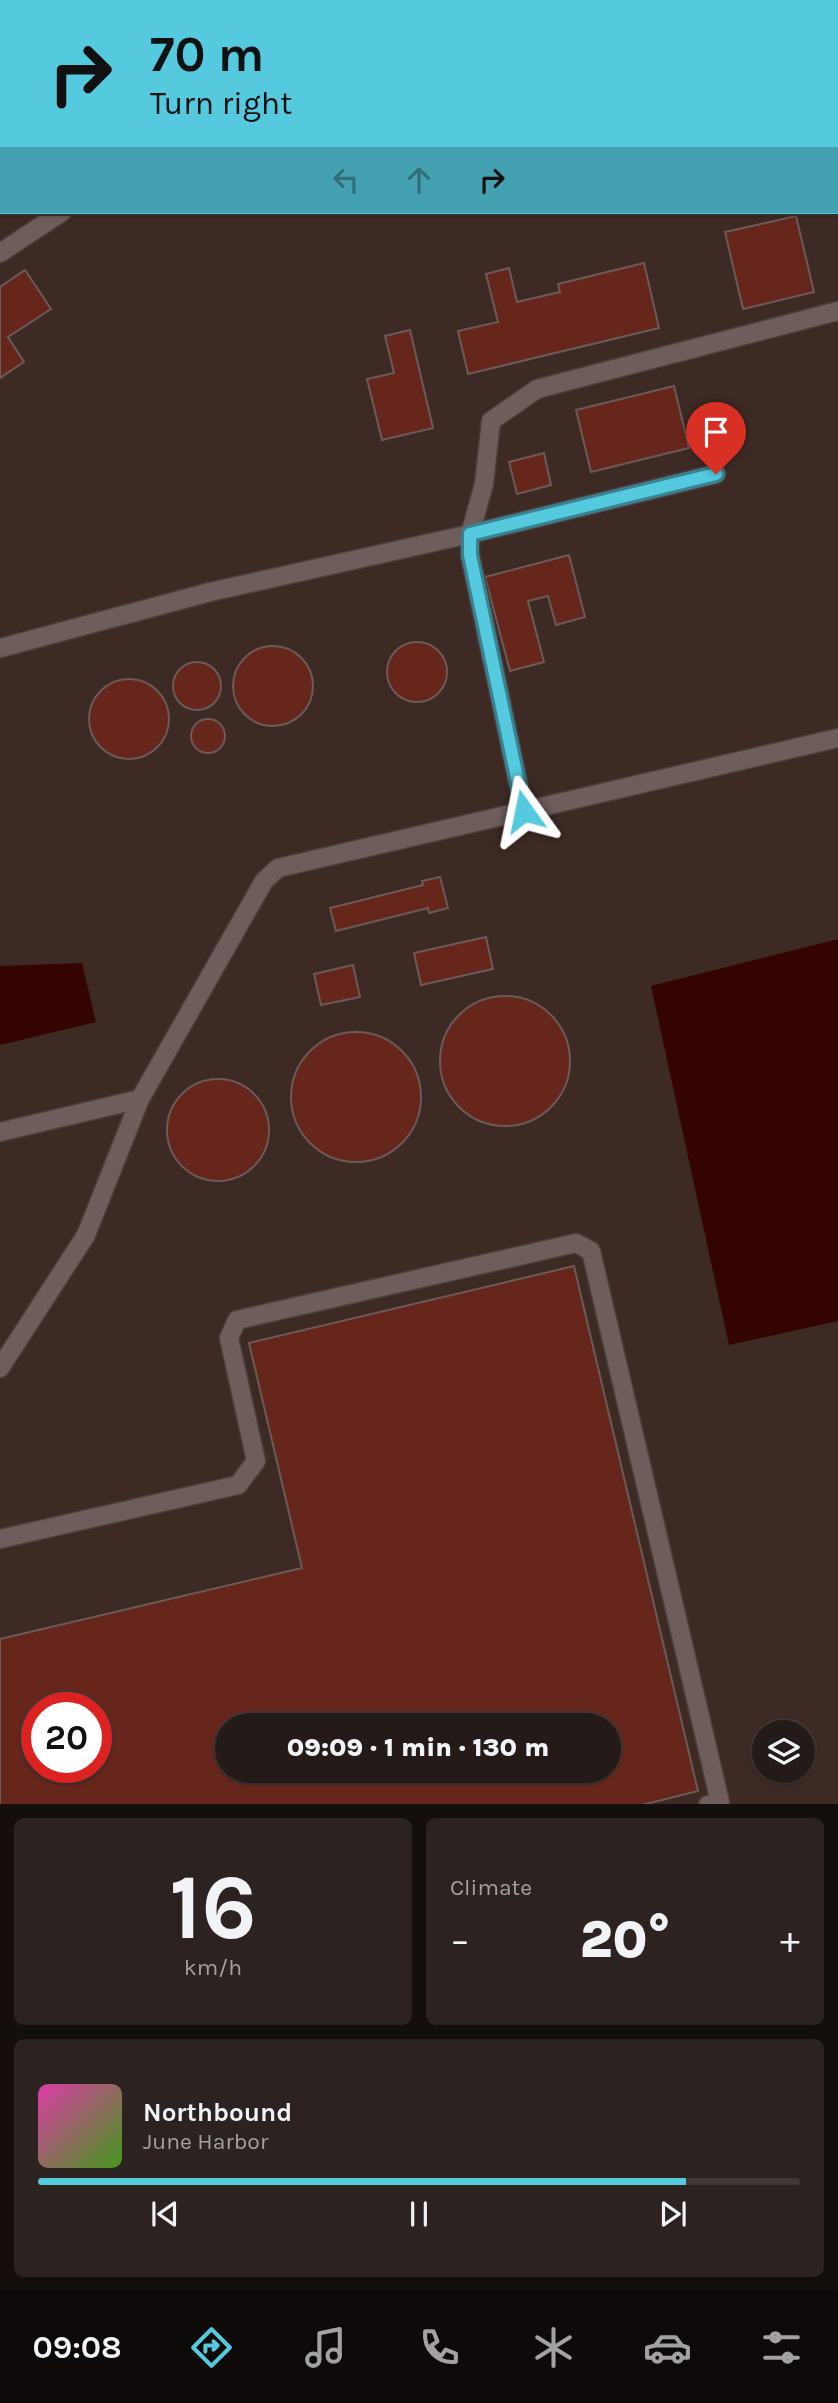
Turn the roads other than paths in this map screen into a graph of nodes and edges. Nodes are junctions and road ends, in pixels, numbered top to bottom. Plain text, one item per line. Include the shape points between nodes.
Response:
1 (59, 214) edge
2 (0, 253) edge
3 (838, 311) edge
4 (716, 474) dead end
5 (470, 534) junction
6 (0, 648) edge
7 (838, 738) edge
8 (524, 811) junction
9 (140, 1099) junction
10 (0, 1132) edge
11 (0, 1368) edge
12 (0, 1539) edge
13 (708, 1804) edge

1 - 2 lane
3 - 5 lane via 537,389 491,421 484,484
4 - 5 lane
5 - 6 lane via 210,592
5 - 8 lane via 470,555
7 - 8 lane
8 - 9 lane via 278,868 264,881
9 - 10 lane
9 - 11 lane via 86,1235
12 - 13 lane via 238,1485 256,1461 229,1338 237,1320 576,1243 591,1251 720,1802

